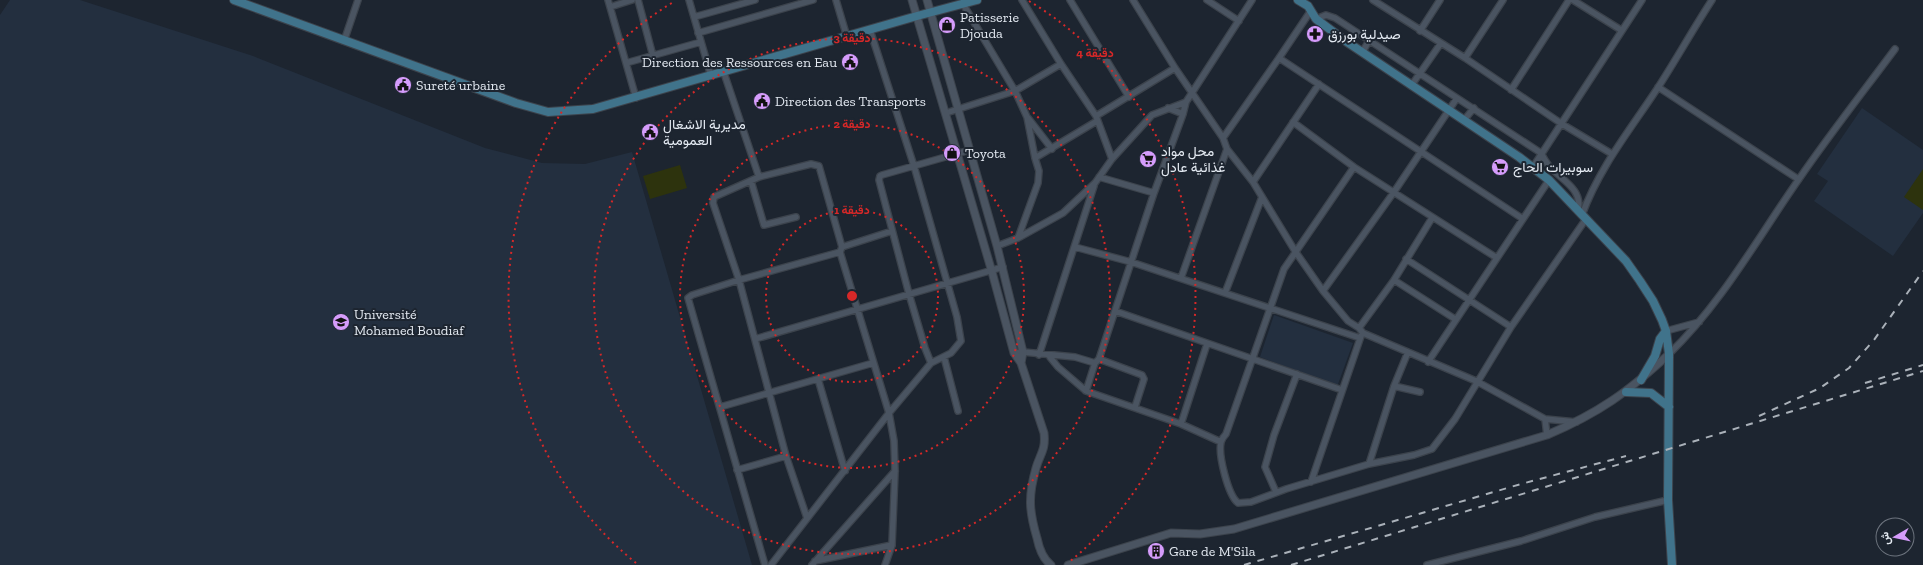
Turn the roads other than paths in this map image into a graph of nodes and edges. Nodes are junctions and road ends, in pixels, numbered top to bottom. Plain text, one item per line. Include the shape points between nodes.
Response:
1 (234, 0) edge
2 (358, 0) edge
3 (608, 0) edge
4 (632, 0) edge
5 (638, 0) edge
6 (689, 0) edge
7 (755, 0) edge
8 (813, 0) edge
9 (836, 0) edge
10 (912, 0) edge
11 (927, 0) edge
12 (977, 0) edge
13 (1022, 0) edge
14 (1070, 0) edge
15 (1133, 0) edge
16 (1207, 0) edge
17 (1252, 0) edge
18 (1298, 0) edge
19 (1373, 0) edge
20 (1440, 0) edge
21 (1503, 0) edge
22 (1569, 0) edge
23 (1573, 0) edge
24 (1642, 0) edge
25 (1710, 0) edge
26 (963, 4) junction
27 (1310, 6) edge
28 (610, 7) junction
29 (930, 13) junction
30 (917, 16) junction
31 (694, 17) junction
32 (1316, 18) junction
33 (1239, 21) junction
34 (870, 30) junction
35 (1621, 30) junction
36 (1420, 31) junction
37 (698, 33) junction
38 (847, 37) junction
39 (1370, 39) junction
40 (344, 41) junction
41 (701, 42) junction
42 (1441, 43) junction
43 (1895, 49) dead end
44 (1362, 51) junction
45 (653, 56) junction
46 (1279, 58) junction
47 (1465, 58) junction
48 (626, 63) junction
49 (1061, 64) junction
50 (1175, 68) junction
51 (724, 73) junction
52 (1421, 74) junction
53 (711, 76) junction
54 (1319, 84) junction
55 (1411, 86) junction
56 (1658, 87) junction
57 (1511, 90) junction
58 (1015, 91) junction
59 (1192, 92) junction
60 (1129, 97) junction
61 (636, 98) junction
62 (1457, 98) junction
63 (1186, 102) junction
64 (1168, 108) junction
65 (1474, 108) junction
66 (959, 109) junction
67 (1449, 111) junction
68 (946, 113) junction
69 (1184, 114) junction
70 (1027, 117) junction
71 (1096, 119) junction
72 (1464, 120) junction
73 (1293, 122) junction
74 (1562, 124) junction
75 (1223, 138) junction
76 (1052, 149) junction
77 (1227, 149) junction
78 (970, 150) junction
79 (1541, 152) junction
80 (1420, 153) junction
81 (957, 154) junction
82 (1612, 154) junction
83 (1035, 158) junction
84 (1112, 159) junction
85 (914, 166) junction
86 (1354, 166) junction
87 (1533, 167) junction
88 (759, 177) junction
89 (1099, 177) junction
90 (1798, 179) junction
91 (1549, 180) junction
92 (751, 181) junction
93 (1253, 182) junction
94 (1095, 183) junction
95 (1394, 192) junction
96 (1154, 194) junction
97 (1262, 197) junction
98 (1582, 214) junction
99 (796, 217) dead end
100 (1432, 218) junction
101 (1522, 219) junction
102 (892, 232) junction
103 (1018, 238) junction
104 (997, 246) junction
105 (1075, 247) junction
106 (841, 250) junction
107 (1295, 251) junction
108 (1497, 258) junction
109 (1406, 259) junction
110 (1131, 262) junction
111 (1003, 267) junction
112 (992, 272) junction
113 (1181, 278) junction
114 (739, 280) junction
115 (1394, 280) junction
116 (946, 284) junction
117 (1323, 291) junction
118 (1224, 293) junction
119 (909, 294) junction
120 (1470, 301) junction
121 (858, 308) junction
122 (1269, 309) junction
123 (1115, 311) junction
124 (1456, 319) junction
125 (1699, 322) junction
126 (1511, 327) junction
127 (1359, 328) junction
128 (1666, 331) junction
129 (1361, 335) junction
130 (755, 339) junction
131 (1207, 344) junction
132 (1023, 352) junction
133 (1408, 352) junction
134 (1014, 353) junction
135 (1039, 354) junction
136 (1669, 354) junction
137 (1049, 356) junction
138 (944, 357) junction
139 (1252, 359) junction
140 (1097, 361) junction
141 (1021, 362) junction
142 (1428, 362) junction
143 (874, 363) junction
144 (931, 363) junction
145 (1297, 374) junction
146 (818, 379) junction
147 (1641, 380) junction
148 (1476, 381) junction
149 (1394, 386) junction
150 (1342, 390) junction
151 (1086, 391) junction
152 (1420, 392) dead end
153 (1626, 392) junction
154 (770, 393) junction
155 (720, 407) junction
156 (1136, 407) junction
157 (1669, 407) junction
158 (958, 411) dead end
159 (888, 413) junction
160 (1545, 419) junction
161 (1576, 422) junction
162 (1181, 424) junction
163 (1547, 435) junction
164 (1221, 442) junction
165 (786, 456) junction
166 (1369, 464) junction
167 (737, 470) junction
168 (845, 471) junction
169 (895, 471) junction
170 (1311, 482) junction
171 (1276, 492) junction
172 (1668, 500) junction
173 (807, 518) junction
174 (892, 545) junction
175 (813, 563) edge
176 (765, 565) edge
177 (771, 565) edge
178 (885, 565) edge
179 (1051, 565) edge
180 (1068, 565) edge
181 (1427, 565) edge
182 (1672, 565) edge

1 - 40 main road
2 - 40 street
3 - 28 street
4 - 28 street
5 - 45 street
6 - 31 street
7 - 31 street
8 - 37 street
9 - 38 street
10 - 30 street
11 - 29 street
12 - 26 main road
13 - 49 street
14 - 60 street
15 - 50 street
16 - 33 street
17 - 33 street
18 - 27 main road
19 - 36 street
20 - 36 street
21 - 47 street
22 - 57 street
23 - 35 street
24 - 35 street
25 - 56 street
26 - 29 main road
26 - 58 street
27 - 32 main road
27 - 46 street
28 - 48 street
29 - 30 main road
29 - 66 street
30 - 34 main road
30 - 68 street
31 - 37 street
32 - 39 street via 1326,15 1335,18
32 - 44 main road
33 - 59 street
34 - 38 main road
34 - 85 street
35 - 74 street
36 - 42 street
37 - 41 street
38 - 51 main road
39 - 44 street
39 - 52 street
40 - 61 main road via 516,103 548,112 593,109
41 - 45 street
41 - 53 street
42 - 47 street
42 - 52 street
43 - 90 street
44 - 55 main road
45 - 48 street
46 - 54 street
46 - 75 street
47 - 57 street
48 - 61 street
49 - 58 street
49 - 71 street
50 - 59 street
50 - 60 street
51 - 53 main road
51 - 88 street
52 - 55 street
52 - 62 street
53 - 61 main road
54 - 73 street
54 - 80 street
55 - 67 main road
56 - 82 street
56 - 90 street
57 - 74 street
58 - 66 street
58 - 70 street
59 - 63 street
59 - 75 street
60 - 71 street
62 - 65 street
62 - 67 street
63 - 64 street
63 - 69 street
64 - 69 street
64 - 84 street via 1152,115
65 - 72 street
65 - 79 street
66 - 68 street
66 - 78 street
67 - 72 main road
67 - 80 street
68 - 81 street
69 - 96 street
70 - 76 street
70 - 83 street
71 - 76 street
71 - 84 street
72 - 87 main road
73 - 86 street
73 - 93 street
74 - 79 street
74 - 82 street
75 - 77 street
76 - 83 street
77 - 93 street
77 - 113 street
78 - 81 street
78 - 104 street
79 - 87 street
79 - 98 street via 1548,166 1574,189
80 - 95 street
80 - 101 street
81 - 85 street
81 - 112 street
82 - 98 street via 1591,191
83 - 103 street via 1039,171 1038,183
84 - 89 street
85 - 102 street via 880,176
85 - 116 street
86 - 95 street
86 - 107 street
87 - 91 main road
88 - 92 street
88 - 106 street via 811,164 819,166
89 - 94 street
89 - 96 street
90 - 125 street via 1728,286
91 - 98 main road
91 - 101 street
92 - 99 street via 764,226
92 - 114 street via 713,199
93 - 97 street
94 - 103 street via 1063,214
94 - 105 street
95 - 100 street
95 - 117 street
96 - 110 street
97 - 107 street
97 - 118 street
98 - 126 street
98 - 128 main road via 1626,260 1653,301
100 - 108 street
100 - 109 street
101 - 108 street
102 - 106 street
102 - 119 street
103 - 104 street
104 - 111 street
105 - 110 street
105 - 135 street
106 - 114 street
106 - 121 street
107 - 117 street
107 - 122 street via 1284,269
108 - 120 street
109 - 115 street
109 - 120 street
110 - 113 street
110 - 123 street
111 - 112 street
111 - 132 street
112 - 116 street
112 - 134 street
113 - 118 street
114 - 130 street
114 - 155 street via 688,298
115 - 124 street
115 - 127 street
116 - 119 street
116 - 138 street via 957,317 961,340 958,346
117 - 127 street via 1348,321
118 - 122 street
119 - 121 street
119 - 144 street
120 - 124 street
120 - 126 street
121 - 130 street
121 - 143 street
122 - 129 street
122 - 139 street
123 - 131 street
123 - 140 street
124 - 142 street
125 - 128 street
125 - 136 street
126 - 148 street
127 - 129 street
128 - 136 main road
128 - 147 main road
129 - 133 street
129 - 150 street
130 - 154 street
131 - 139 street
131 - 162 street
132 - 134 street
132 - 135 street
132 - 141 street
133 - 142 street
133 - 149 street
134 - 141 street
135 - 137 street
136 - 147 street
136 - 157 main road
137 - 140 street
137 - 151 street via 1058,368
138 - 144 street
138 - 158 street
139 - 145 street
139 - 164 street
140 - 151 street
140 - 156 street via 1142,375 1144,379
141 - 179 street via 1040,417 1045,443 1036,466 1029,507 1038,543 1046,561
142 - 148 street
143 - 146 street
143 - 159 street
144 - 159 street
145 - 150 street
145 - 171 street via 1265,466
146 - 154 street
146 - 168 street
147 - 153 street
148 - 160 street
148 - 166 street via 1454,419 1432,448 1414,455
149 - 152 street
149 - 166 street
150 - 170 street
151 - 156 street
153 - 157 main road via 1651,393
153 - 161 street
154 - 155 street
154 - 165 street
155 - 167 street
156 - 162 street
157 - 172 main road
159 - 168 street
159 - 169 street via 894,441
160 - 161 street
160 - 163 street
161 - 163 street
162 - 164 street
163 - 180 street via 1234,528 1200,534 1171,533
164 - 171 street via 1225,475 1238,503 1251,502
165 - 167 street
165 - 173 street
166 - 170 street
167 - 176 street
168 - 173 street
169 - 174 street
169 - 175 street
170 - 171 street
172 - 181 street via 1595,517 1521,541
172 - 182 main road
173 - 177 street
174 - 175 street
174 - 178 street

